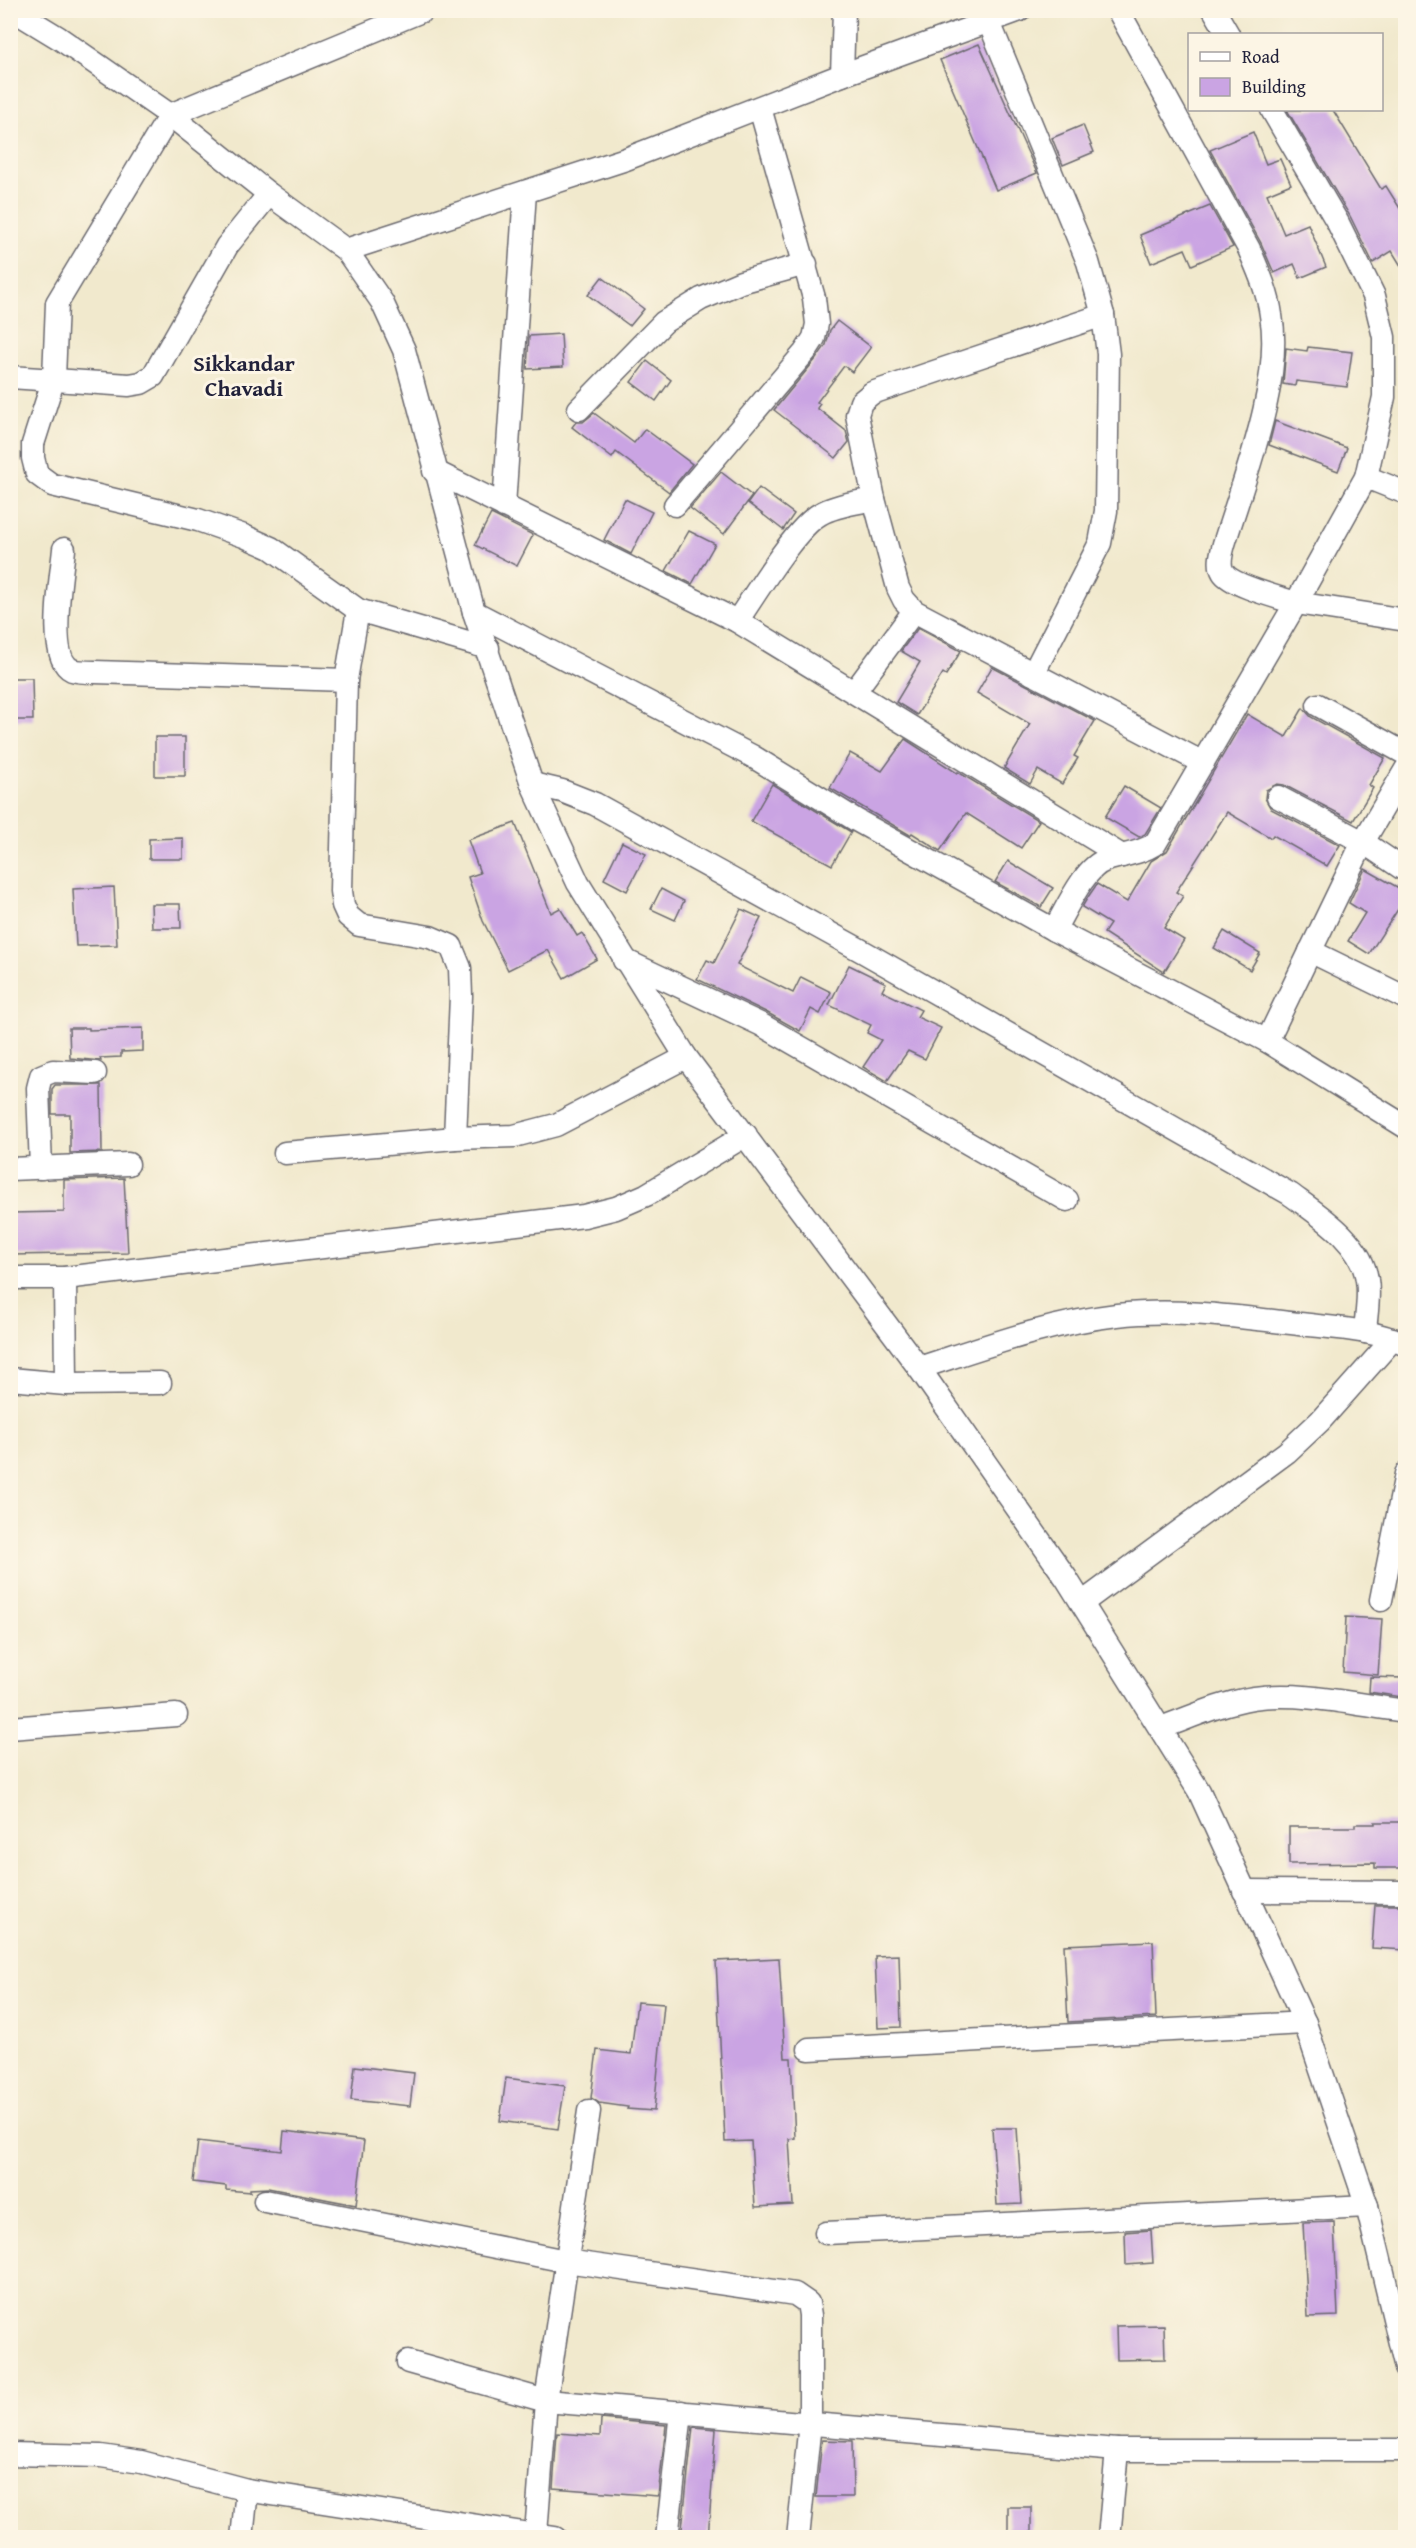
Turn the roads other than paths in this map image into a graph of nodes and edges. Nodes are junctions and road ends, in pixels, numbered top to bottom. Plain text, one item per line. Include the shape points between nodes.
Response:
1 (13, 10) edge
2 (54, 10) edge
3 (424, 10) edge
4 (844, 10) edge
5 (1020, 10) edge
6 (1118, 10) edge
7 (1214, 10) edge
8 (975, 20) edge
9 (36, 24) junction
10 (1227, 33) edge
11 (842, 75) junction
12 (760, 108) junction
13 (1273, 111) edge
14 (170, 115) junction
15 (525, 192) junction
16 (269, 194) junction
17 (346, 250) junction
18 (806, 264) junction
19 (1103, 315) junction
20 (10, 377) edge
21 (54, 378) junction
22 (579, 409) dead end
23 (434, 471) junction
24 (1366, 477) junction
25 (1406, 493) edge
26 (874, 499) junction
27 (675, 505) dead end
28 (504, 506) junction
29 (64, 549) dead end
30 (1296, 603) junction
31 (358, 610) junction
32 (914, 611) junction
33 (474, 612) junction
34 (1406, 620) edge
35 (737, 621) junction
36 (488, 648) junction
37 (1033, 674) junction
38 (346, 680) junction
39 (855, 691) junction
40 (1318, 705) dead end
41 (1406, 754) edge
42 (1203, 763) junction
43 (1406, 769) edge
44 (532, 784) junction
45 (1278, 797) dead end
46 (1363, 842) junction
47 (1122, 856) junction
48 (1406, 871) edge
49 (1054, 930) junction
50 (1310, 951) junction
51 (624, 960) junction
52 (1406, 998) edge
53 (1267, 1041) junction
54 (686, 1057) junction
55 (95, 1073) dead end
56 (1406, 1127) edge
57 (746, 1135) junction
58 (455, 1138) junction
59 (285, 1153) dead end
60 (128, 1164) dead end
61 (41, 1168) junction
62 (10, 1170) edge
63 (1067, 1200) dead end
64 (10, 1278) edge
65 (65, 1278) junction
66 (1365, 1332) junction
67 (1399, 1342) edge
68 (919, 1368) junction
69 (10, 1379) edge
70 (160, 1383) dead end
71 (66, 1384) junction
72 (1406, 1474) edge
73 (1381, 1600) dead end
74 (1082, 1603) junction
75 (1406, 1711) edge
76 (176, 1715) dead end
77 (10, 1728) edge
78 (1161, 1728) junction
79 (1244, 1891) junction
80 (1406, 1892) edge
81 (1305, 2024) junction
82 (809, 2049) dead end
83 (589, 2111) dead end
84 (265, 2200) dead end
85 (1367, 2206) junction
86 (826, 2233) dead end
87 (566, 2261) junction
88 (408, 2362) dead end
89 (1406, 2368) edge
90 (546, 2401) junction
91 (681, 2412) junction
92 (810, 2423) junction
93 (1118, 2450) junction
94 (1406, 2450) edge
95 (10, 2454) edge
96 (247, 2490) junction
97 (546, 2536) edge
98 (242, 2538) edge
99 (667, 2538) edge
100 (798, 2538) edge
101 (1109, 2538) edge

1 - 9 street
2 - 9 street
3 - 14 street
4 - 11 street
5 - 8 street
6 - 30 street via 1249,249 1272,315 1266,405 1220,559 1222,572 1231,580
7 - 10 street
8 - 11 street
8 - 19 street via 1088,262
9 - 14 street
11 - 12 street
12 - 15 street
12 - 18 street
13 - 24 street via 1338,223 1374,296 1384,337 1384,397
14 - 16 street
14 - 21 street via 57,303
15 - 17 street
15 - 28 street
16 - 17 street
16 - 21 street via 227,246 153,375 129,385
17 - 23 street via 382,302 404,350
18 - 22 street via 741,282 701,299 664,322
18 - 27 street via 817,313 814,338
19 - 26 street via 872,393 861,402 857,415
19 - 37 street via 1107,354 1106,511 1100,543
20 - 21 street
21 - 31 street via 33,444 38,474 52,485 198,520 244,536 271,548
23 - 28 street
23 - 33 street
24 - 25 street
24 - 30 street
26 - 32 street via 898,588
26 - 35 street via 819,514 801,529
28 - 35 street
29 - 38 street via 57,640 61,658 72,670
30 - 34 street
30 - 42 street
31 - 36 street
31 - 38 street
32 - 37 street
32 - 39 street
33 - 36 street
33 - 49 street via 752,756 856,820
35 - 39 street
36 - 44 street
37 - 42 street
38 - 58 street via 343,905 359,925 430,937 451,946 460,968 461,996
39 - 47 street
40 - 41 street
42 - 47 street via 1155,844
43 - 46 street
44 - 51 street via 578,883
44 - 66 street via 595,804 1290,1194 1320,1216 1364,1264 1368,1282
45 - 46 street
46 - 48 street
46 - 50 street
47 - 49 street via 1104,860 1089,872
49 - 53 street
50 - 52 street
50 - 53 street
51 - 54 street
51 - 63 street via 760,1024
53 - 56 street
54 - 57 street
54 - 58 street via 556,1125 514,1136
55 - 61 street via 53,1071 41,1076
57 - 65 street via 646,1194 616,1208 584,1216
57 - 68 street
58 - 59 street
60 - 61 street
61 - 62 street
64 - 65 street
65 - 71 street
66 - 67 street
66 - 68 street via 1225,1315 1117,1315 1025,1333
67 - 74 street via 1287,1452
68 - 74 street
69 - 71 street
70 - 71 street
72 - 73 street
74 - 78 street
75 - 78 street via 1282,1696 1253,1698
76 - 77 street
78 - 79 street via 1199,1791
79 - 80 street
79 - 81 street
81 - 82 street
81 - 85 street
83 - 87 street
84 - 87 street
85 - 86 street
85 - 89 street
87 - 90 street
87 - 92 street via 795,2294 808,2303 810,2315
88 - 90 street
90 - 91 street
90 - 97 street
91 - 92 street
91 - 99 street
92 - 93 street
92 - 100 street
93 - 94 street
93 - 101 street
95 - 96 street via 141,2462
96 - 97 street
96 - 98 street

